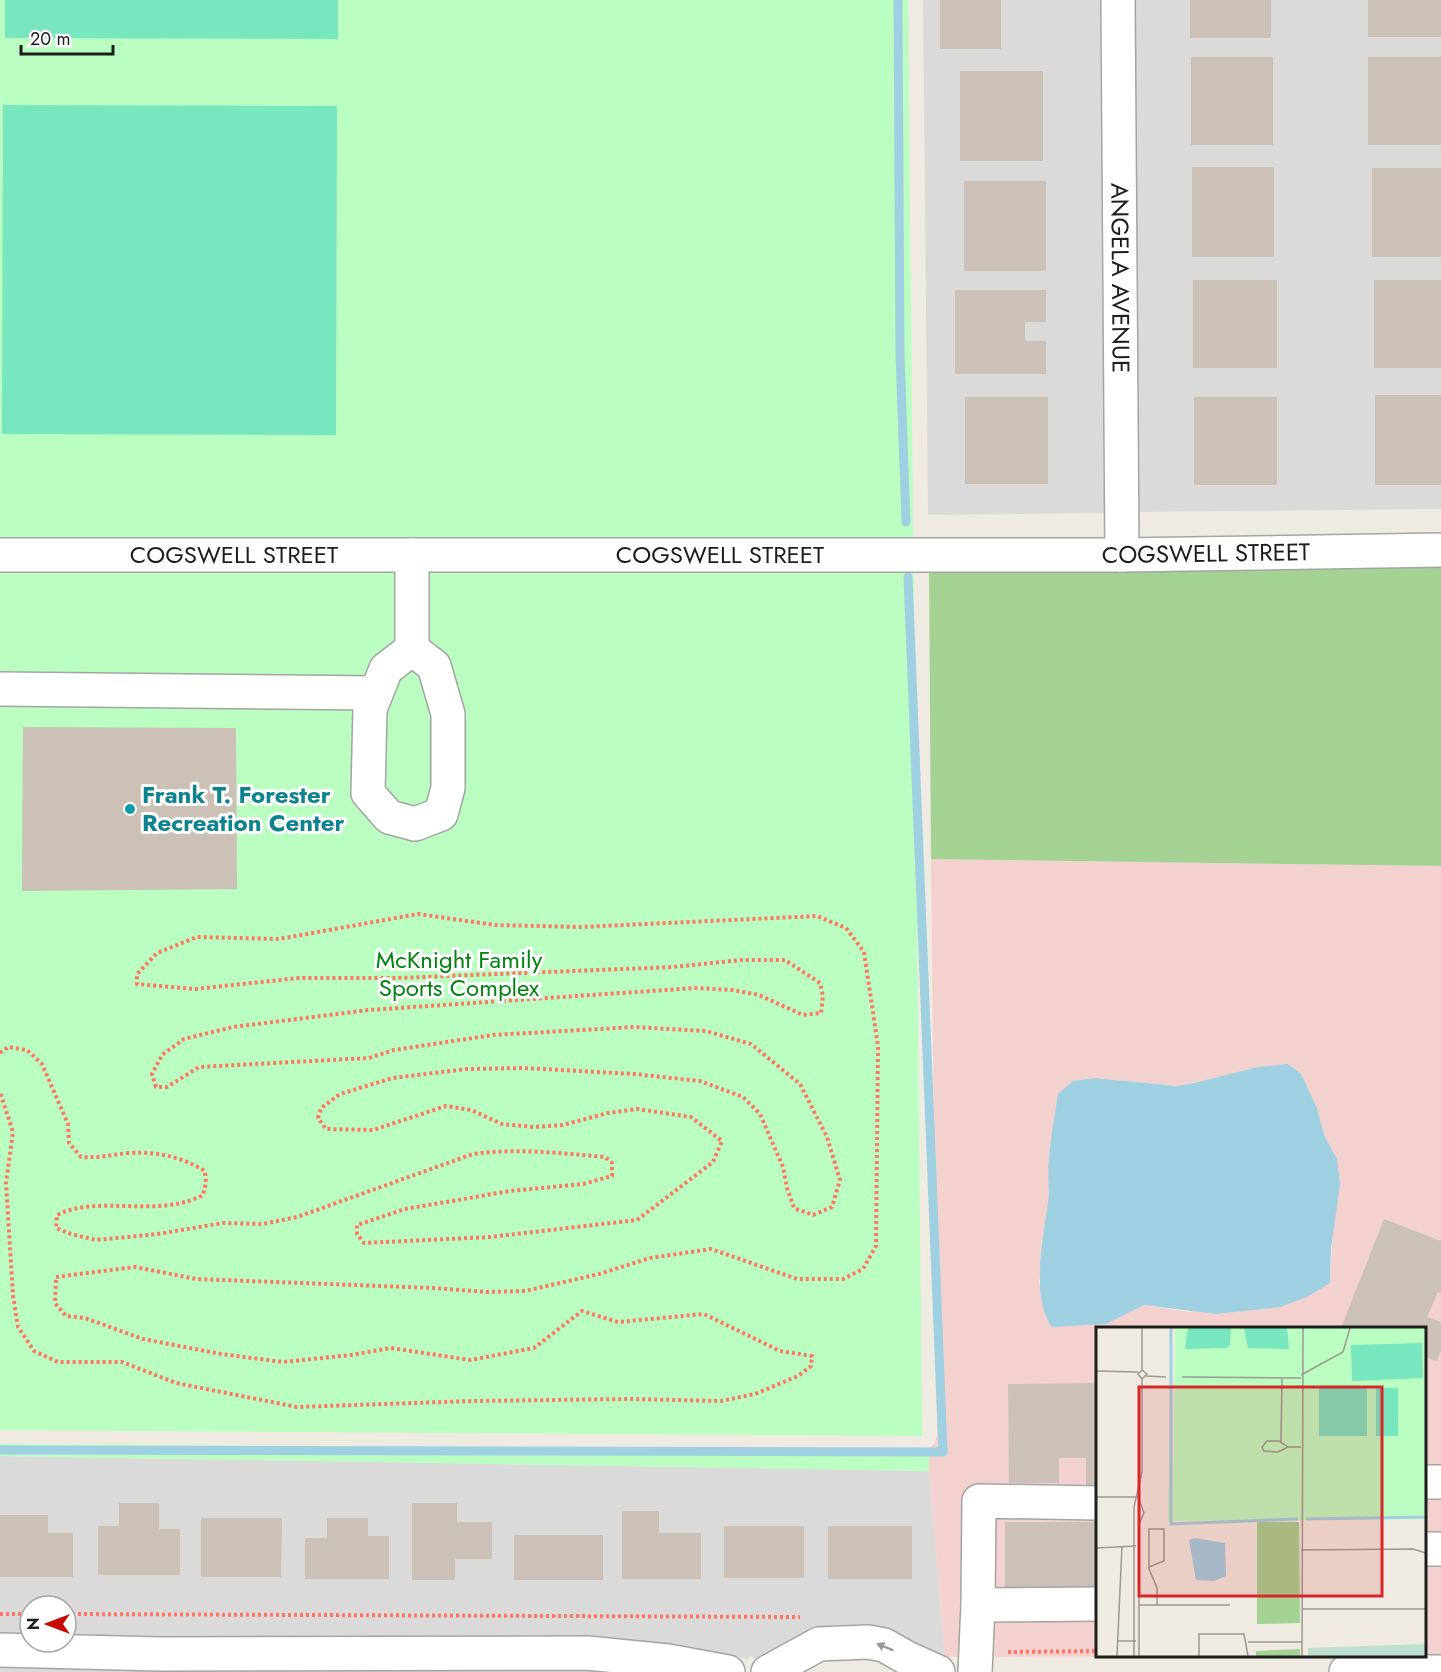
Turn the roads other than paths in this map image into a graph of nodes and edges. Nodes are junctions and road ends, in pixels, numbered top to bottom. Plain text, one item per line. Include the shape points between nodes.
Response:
1 (1118, 0) edge
2 (1441, 550) edge
3 (0, 555) edge
4 (412, 555) junction
5 (1122, 555) junction
6 (412, 650) junction
7 (0, 688) edge
8 (375, 693) junction
9 (1096, 1503) edge
10 (1096, 1604) edge
11 (978, 1605) junction
12 (0, 1650) edge
13 (728, 1672) edge
14 (768, 1672) edge
15 (938, 1672) edge
16 (975, 1672) edge
17 (1346, 1672) edge
18 (1441, 1672) edge

1 - 5 street, ANGELA AVENUE
2 - 5 street, COGSWELL STREET
3 - 4 street, COGSWELL STREET
4 - 5 street, COGSWELL STREET
4 - 6 street
6 - 8 street via 386,669
6 - 8 street via 434,666 448,714 448,788 441,814 415,824 389,817 368,793 370,709
7 - 8 street
9 - 11 street via 979,1501
10 - 11 street
11 - 16 street
12 - 13 street via 159,1654 587,1653
15 -> 14 street via 884,1645 868,1642 819,1644
17 - 18 street

